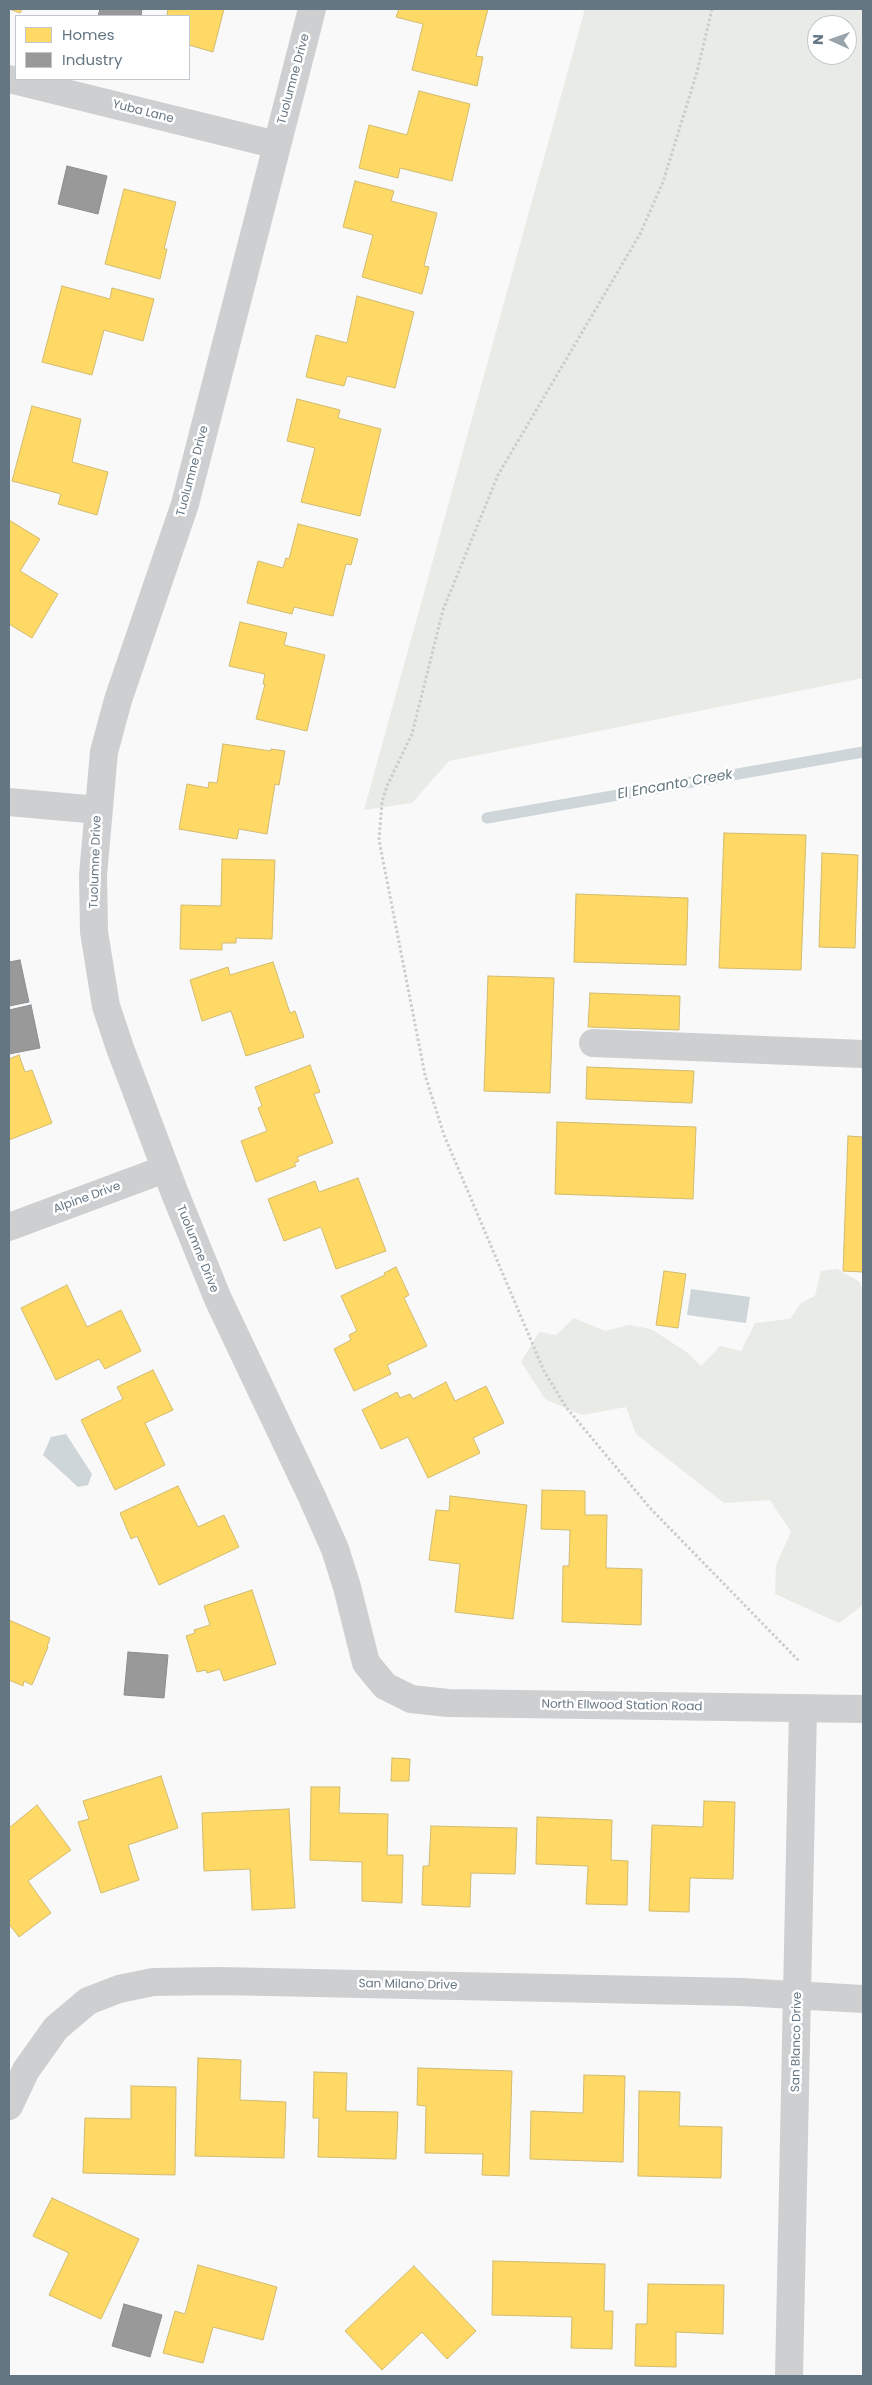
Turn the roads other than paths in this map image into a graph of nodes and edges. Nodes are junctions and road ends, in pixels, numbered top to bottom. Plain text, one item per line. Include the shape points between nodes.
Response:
1 (312, 9) edge
2 (9, 79) edge
3 (277, 145) junction
4 (9, 802) edge
5 (98, 810) junction
6 (593, 1043) dead end
7 (863, 1054) edge
8 (165, 1169) junction
9 (9, 1227) edge
10 (385, 1686) joint
11 (804, 1708) junction
12 (863, 1709) edge
13 (798, 1995) junction
14 (863, 1999) edge
15 (9, 2106) edge
16 (789, 2376) edge

1 - 3 street, Tuolumne Drive
2 - 3 street, Yuba Lane
3 - 5 street, Tuolumne Drive via 185,504 118,700 104,752
4 - 5 street
5 - 8 street, Tuolumne Drive via 93,875 94,932 99,970 106,1006
6 - 7 street
8 - 9 street, Alpine Drive
8 - 10 street, Tuolumne Drive via 218,1299 335,1549 366,1663
10 - 11 street, North Ellwood Station Road via 411,1699 448,1703
11 - 12 street, North Ellwood Station Road
11 - 13 street, San Blanco Drive
13 - 14 street, San Milano Drive
13 - 15 street, San Milano Drive via 153,1982 119,1988 88,2001 62,2023 41,2046
13 - 16 street, San Blanco Drive

